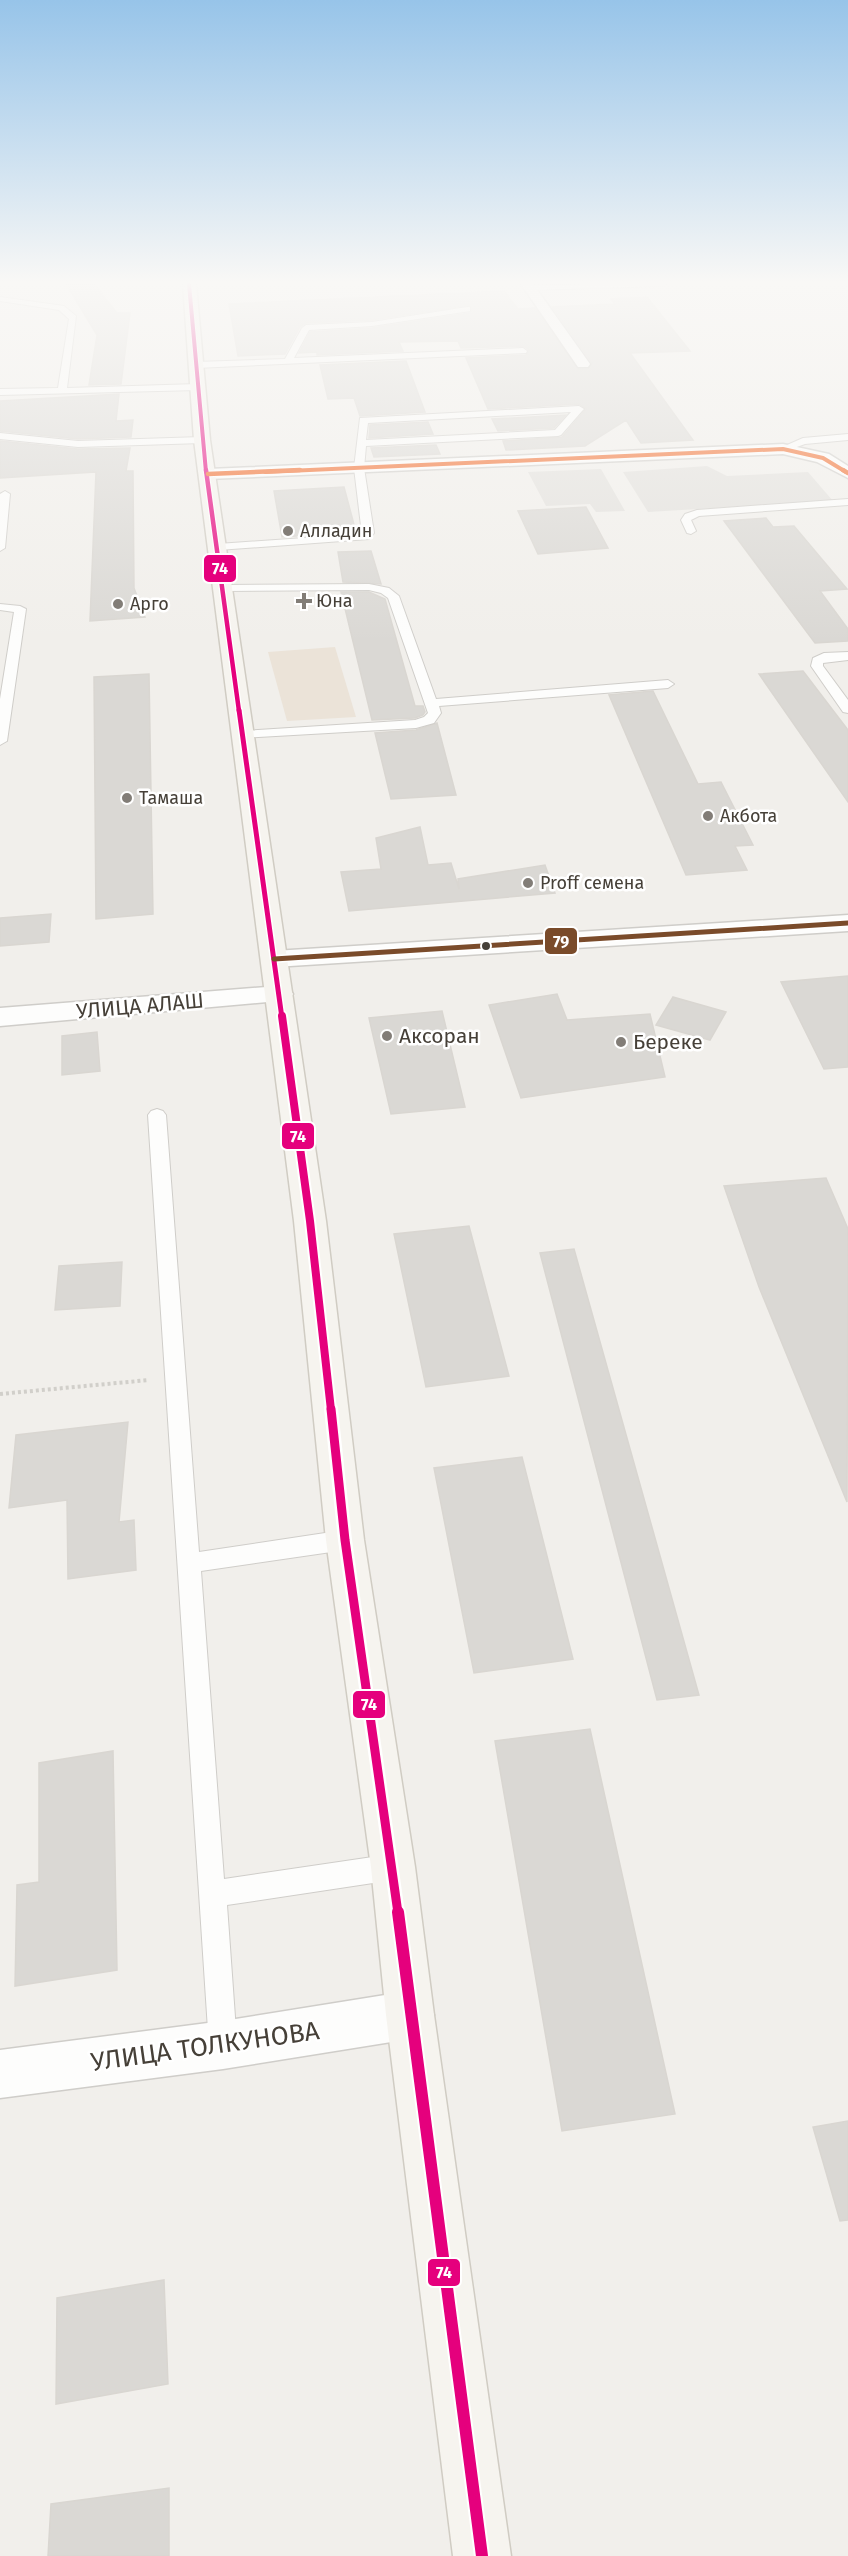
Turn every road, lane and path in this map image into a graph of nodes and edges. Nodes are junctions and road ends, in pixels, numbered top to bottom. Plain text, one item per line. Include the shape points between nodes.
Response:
1 (199, 403) edge
2 (0, 436) edge
3 (848, 437) edge
4 (202, 440) junction
5 (362, 443) junction
6 (783, 449) junction
7 (359, 468) junction
8 (848, 473) edge
9 (208, 474) junction
10 (5, 494) dead end
11 (848, 502) edge
12 (691, 531) dead end
13 (218, 547) junction
14 (0, 548) edge
15 (224, 588) junction
16 (0, 607) edge
17 (848, 656) edge
18 (6, 666) edge
19 (668, 684) dead end
20 (432, 703) junction
21 (848, 709) edge
22 (244, 735) junction
23 (0, 741) edge
24 (848, 923) edge
25 (274, 959) junction
26 (279, 994) junction
27 (0, 1017) edge
28 (157, 1115) dead end
29 (176, 1378) junction
30 (0, 1394) edge
31 (345, 1540) junction
32 (189, 1563) junction
33 (393, 1867) junction
34 (212, 1894) junction
35 (410, 2015) junction
36 (223, 2045) junction
37 (0, 2074) edge
38 (482, 2556) edge

1 - 4 main road
2 - 4 lane via 78,444
3 - 6 lane via 803,441
4 - 9 main road
5 - 5 lane via 558,433 579,409 363,420
5 - 7 lane
6 - 7 street
6 - 8 street via 823,458
7 - 9 street
7 - 13 lane via 369,533 365,537
9 - 13 main road
10 - 14 lane
11 - 12 lane via 698,513 686,520
13 - 15 main road
15 - 20 lane via 385,590 393,596
15 - 22 main road
16 - 18 lane via 20,609
17 - 21 lane via 817,661
18 - 23 lane
19 - 20 lane
20 - 22 lane via 435,713 429,720 416,724
22 - 25 main road
24 - 25 street
25 - 26 main road
26 - 27 street, УЛИЦА АЛАШ
26 - 31 main road via 310,1221
28 - 29 lane
29 - 30 path
29 - 32 lane
31 - 32 lane
31 - 33 main road
32 - 34 lane
33 - 34 lane
33 - 35 main road
34 - 36 lane
35 - 36 street, УЛИЦА ТОЛКУНОВА
35 - 38 main road
36 - 37 street, УЛИЦА ТОЛКУНОВА

